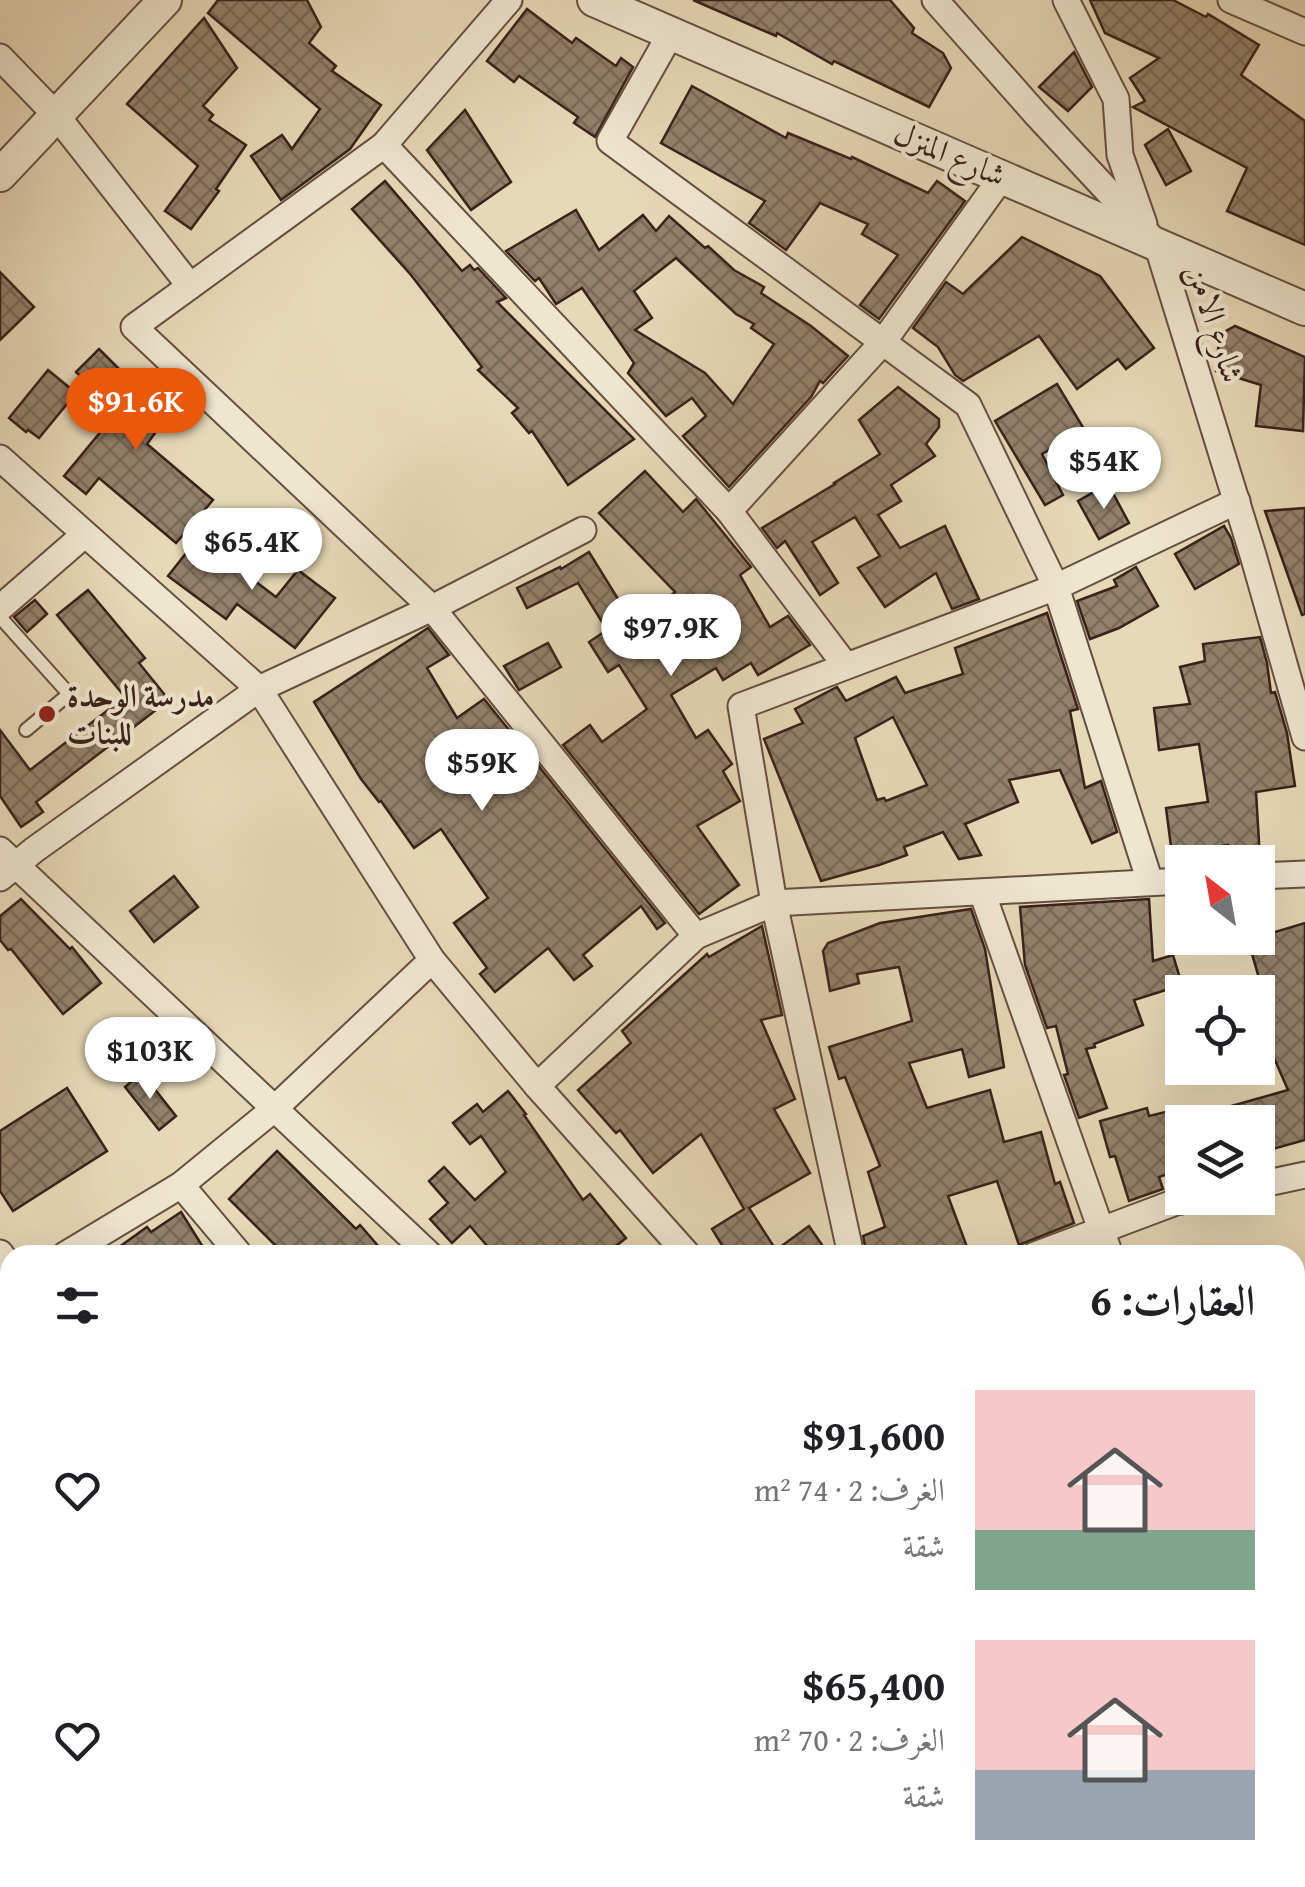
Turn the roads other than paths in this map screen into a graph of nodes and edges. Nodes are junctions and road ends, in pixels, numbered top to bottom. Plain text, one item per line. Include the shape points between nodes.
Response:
1 (165, 0) edge
2 (509, 0) edge
3 (594, 0) edge
4 (935, 0) edge
5 (1066, 0) edge
6 (1230, 0) edge
7 (1305, 32) edge
8 (671, 33) junction
9 (0, 57) edge
10 (56, 115) junction
11 (384, 144) junction
12 (0, 175) edge
13 (1002, 177) junction
14 (1153, 240) junction
15 (190, 286) junction
16 (1305, 309) edge
17 (883, 342) junction
18 (0, 458) edge
19 (1237, 501) junction
20 (729, 510) junction
21 (583, 530) dead end
22 (84, 535) junction
23 (1056, 587) junction
24 (0, 608) edge
25 (432, 608) junction
26 (0, 617) edge
27 (846, 666) junction
28 (1298, 687) edge
29 (258, 689) junction
30 (26, 730) dead end
31 (1305, 737) edge
32 (5, 864) edge
33 (1305, 874) edge
34 (1275, 875) edge
35 (1150, 882) junction
36 (1165, 882) edge
37 (982, 892) junction
38 (774, 903) junction
39 (696, 936) junction
40 (432, 960) junction
41 (537, 1086) junction
42 (274, 1109) junction
43 (1305, 1175) edge
44 (1275, 1181) edge
45 (180, 1185) junction
46 (1165, 1206) edge
47 (1099, 1231) junction
48 (82, 1245) edge
49 (231, 1245) edge
50 (419, 1245) edge
51 (672, 1245) edge
52 (849, 1245) edge
53 (1061, 1245) edge
54 (1105, 1245) edge

1 - 10 street
2 - 11 street
3 - 8 street, شارع المنزل
4 - 14 street, شارع الامن
5 - 14 street via 1116,99 1120,154
6 - 7 street
8 - 13 street, شارع المنزل
8 - 17 street via 610,141
9 - 10 street
10 - 12 street
10 - 15 street
11 - 15 street
11 - 20 street
13 - 14 street, شارع المنزل
13 - 17 street
14 - 16 street, شارع المنزل
14 - 19 street, شارع الامن
15 - 25 street via 134,327
17 - 20 street
17 - 23 street via 968,405
18 - 22 street
19 - 23 street
19 - 28 street, شارع الامن
20 - 27 street
21 - 25 street
22 - 24 street
22 - 29 street
23 - 27 street
23 - 35 street
25 - 29 street
25 - 39 street
26 - 30 lane via 69,694
27 - 38 street via 740,706
28 - 31 street, شارع الامن
29 - 32 street
29 - 40 street
32 - 42 street
33 - 34 street
35 - 36 street
35 - 37 street
37 - 38 street
37 - 47 street
38 - 39 street
38 - 52 street
39 - 41 street
40 - 41 street
40 - 42 street
41 - 51 street
42 - 45 street
42 - 50 street
43 - 44 street
45 - 48 street
45 - 49 street
46 - 47 street
47 - 53 street
47 - 54 street

